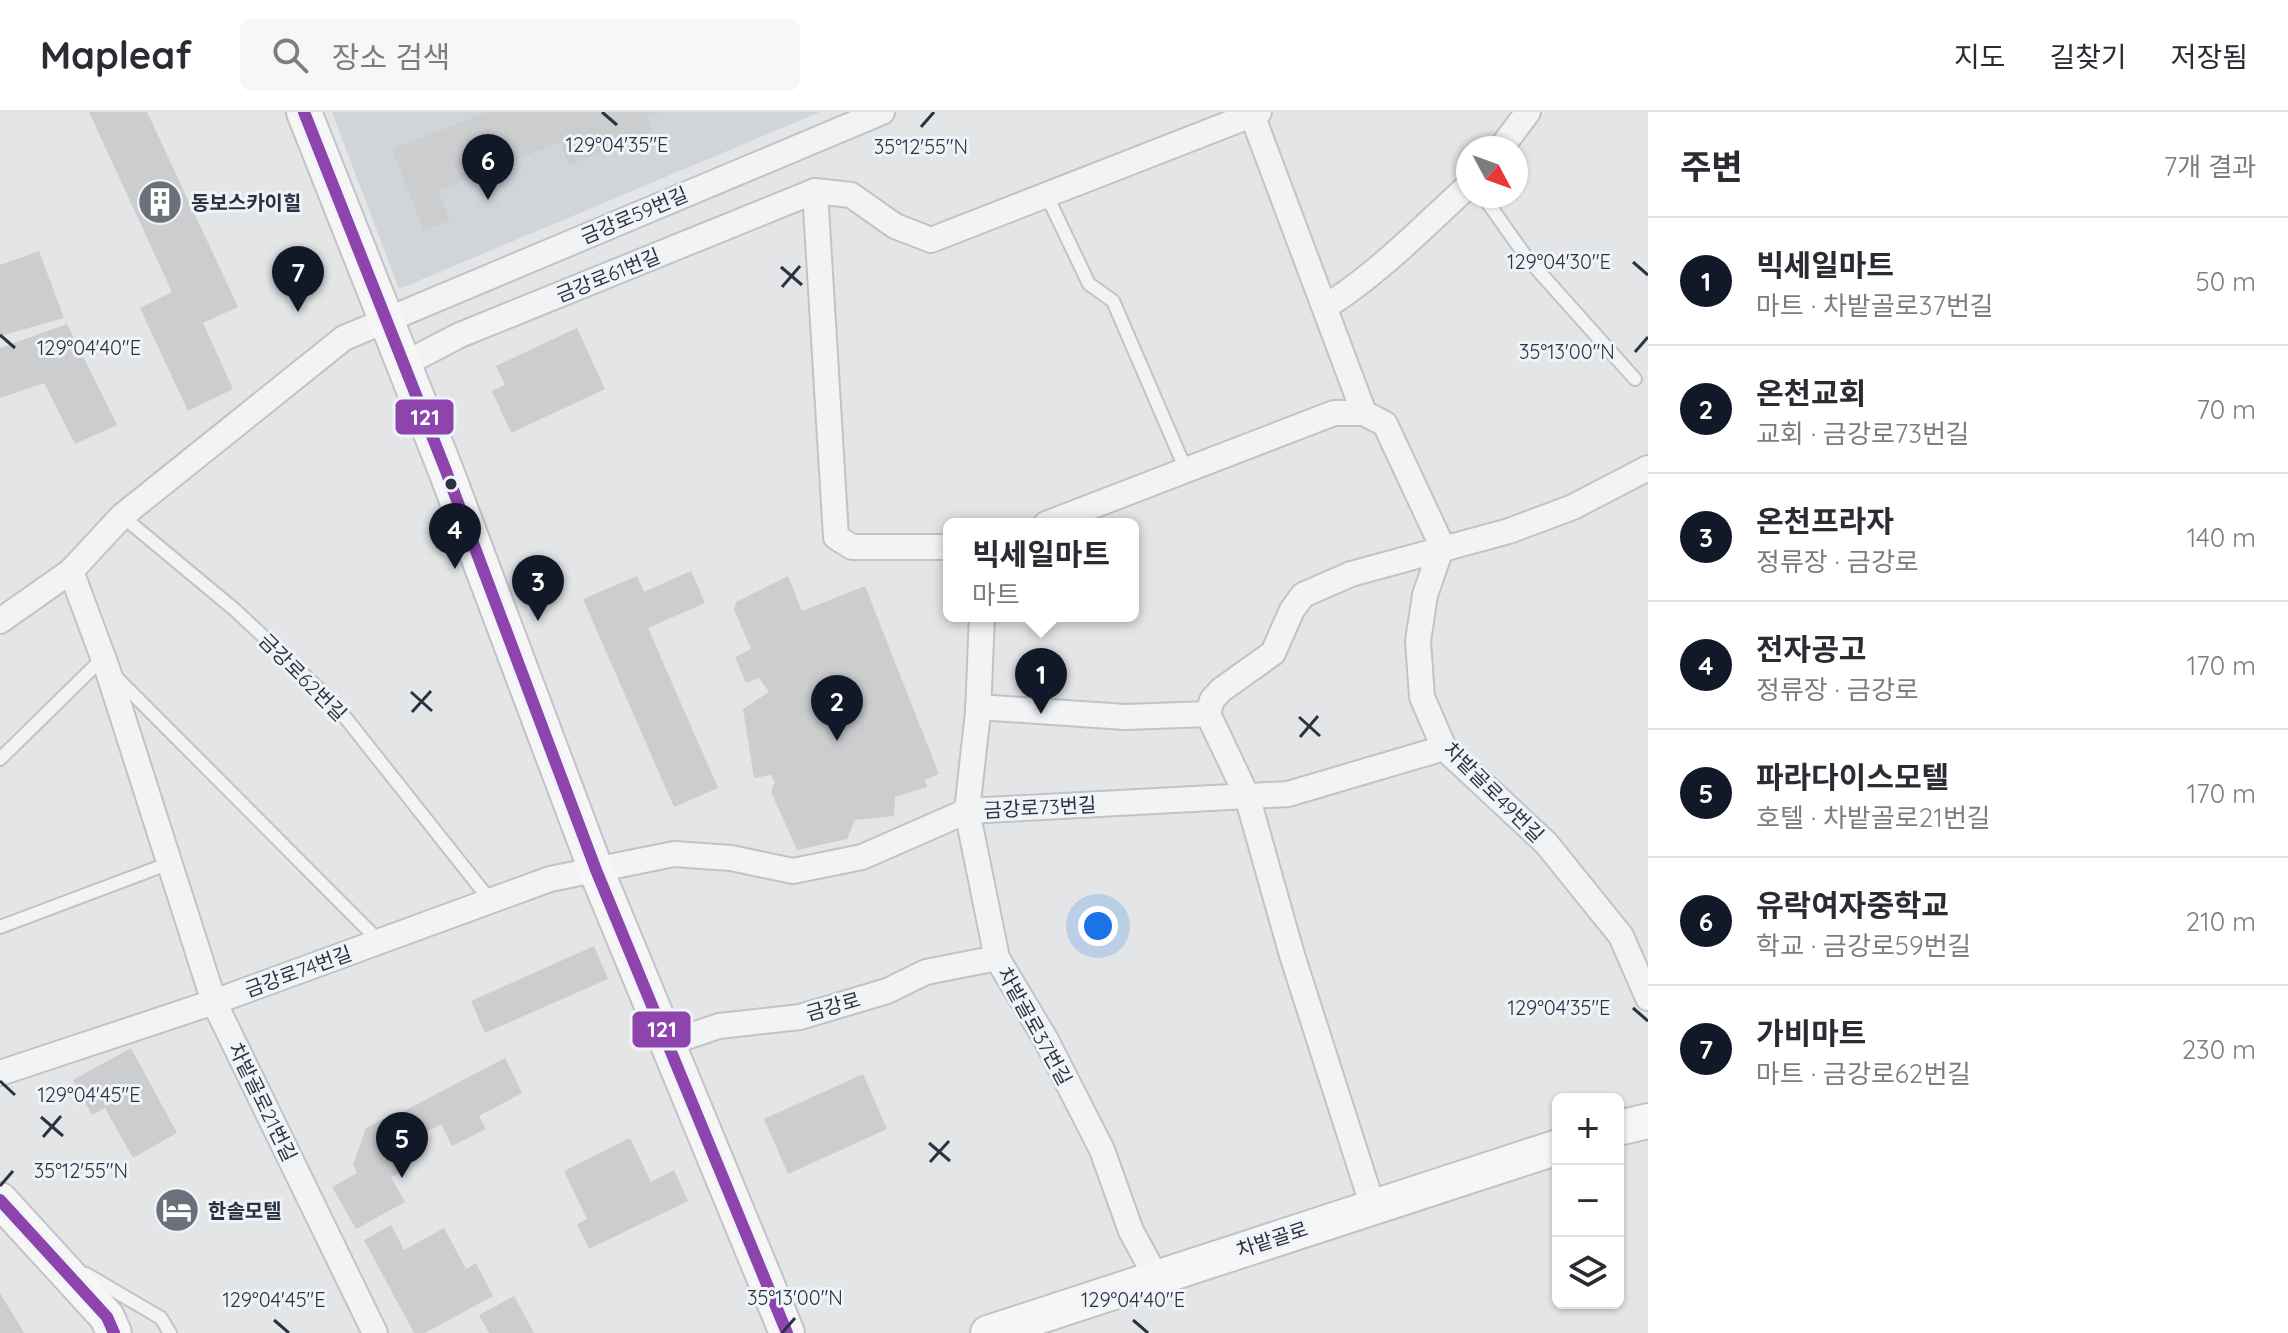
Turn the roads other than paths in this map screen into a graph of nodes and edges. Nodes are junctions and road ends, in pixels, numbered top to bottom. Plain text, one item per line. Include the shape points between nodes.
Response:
1 (304, 112) edge
2 (882, 112) edge
3 (1528, 112) edge
4 (1255, 114) edge
5 (1510, 136) edge
6 (815, 191) junction
7 (1047, 196) junction
8 (1456, 197) edge
9 (1492, 208) edge
10 (1325, 307) junction
11 (386, 319) junction
12 (404, 364) junction
13 (1635, 379) dead end
14 (1364, 413) junction
15 (1648, 468) edge
16 (1186, 470) junction
17 (122, 516) junction
18 (1062, 518) edge
19 (1442, 546) junction
20 (943, 547) edge
21 (71, 571) junction
22 (0, 621) edge
23 (982, 622) edge
24 (106, 663) junction
25 (978, 707) junction
26 (1208, 714) junction
27 (1444, 748) junction
28 (0, 759) edge
29 (1247, 796) junction
30 (967, 811) junction
31 (170, 863) junction
32 (596, 870) junction
33 (490, 900) junction
34 (0, 927) edge
35 (379, 941) junction
36 (997, 958) junction
37 (1648, 998) edge
38 (214, 1002) junction
39 (666, 1044) junction
40 (0, 1073) edge
41 (1648, 1121) edge
42 (1624, 1127) edge
43 (1552, 1149) edge
44 (0, 1200) edge
45 (1373, 1207) junction
46 (51, 1254) junction
47 (1156, 1277) junction
48 (114, 1333) edge
49 (170, 1333) edge
50 (375, 1333) edge
51 (787, 1333) edge
52 (988, 1333) edge

1 - 11 street
2 - 11 street, 금강로59번길
3 - 5 street
4 - 7 street
4 - 10 street
6 - 7 street via 851,195 895,226 931,240
6 - 12 street, 금강로61번길 via 460,335
6 - 20 street via 836,537 852,547
7 - 16 lane via 1089,284 1113,301
8 - 10 street
9 - 13 lane via 1527,258
10 - 14 street
11 - 12 street
11 - 17 street via 344,338
12 - 32 street
14 - 16 street via 1334,413
14 - 19 street via 1385,424
15 - 19 street via 1573,507 1509,531
16 - 18 street
17 - 21 street
17 - 33 lane, 금강로62번길 via 235,610 333,702
19 - 26 street via 1303,595 1273,653 1221,690
19 - 27 street, 차밭골로49번길 via 1425,595 1418,641 1422,697
21 - 22 street
21 - 24 street, 차밭골로21번길
23 - 25 street, 차밭골로37번길
24 - 28 lane
24 - 31 street, 차밭골로21번길
24 - 35 lane, 차밭골로21번길
25 - 26 street via 1125,717
25 - 30 street, 차밭골로37번길
26 - 29 street
27 - 29 street, 금강로73번길 via 1288,794
27 - 37 street, 차밭골로49번길 via 1546,843 1621,936
29 - 30 street, 금강로73번길
29 - 45 street
30 - 32 street, 금강로73번길 via 862,857 793,871 731,858 674,854
30 - 36 street, 차밭골로37번길
31 - 34 lane
31 - 38 street, 차밭골로21번길
32 - 33 street, 금강로74번길
32 - 39 street
33 - 35 street, 금강로74번길
35 - 38 street, 금강로74번길
36 - 39 street, 금강로 via 926,972 887,991 800,1017 719,1026
36 - 47 street, 차밭골로37번길 via 1102,1150 1131,1231
38 - 40 street, 금강로74번길
38 - 50 street, 차밭골로21번길
39 - 51 street
41 - 42 street
43 - 45 street, 차밭골로
44 - 46 street
45 - 47 street, 차밭골로
46 - 48 street via 107,1317
46 - 49 lane via 161,1318
47 - 52 street, 차밭골로

